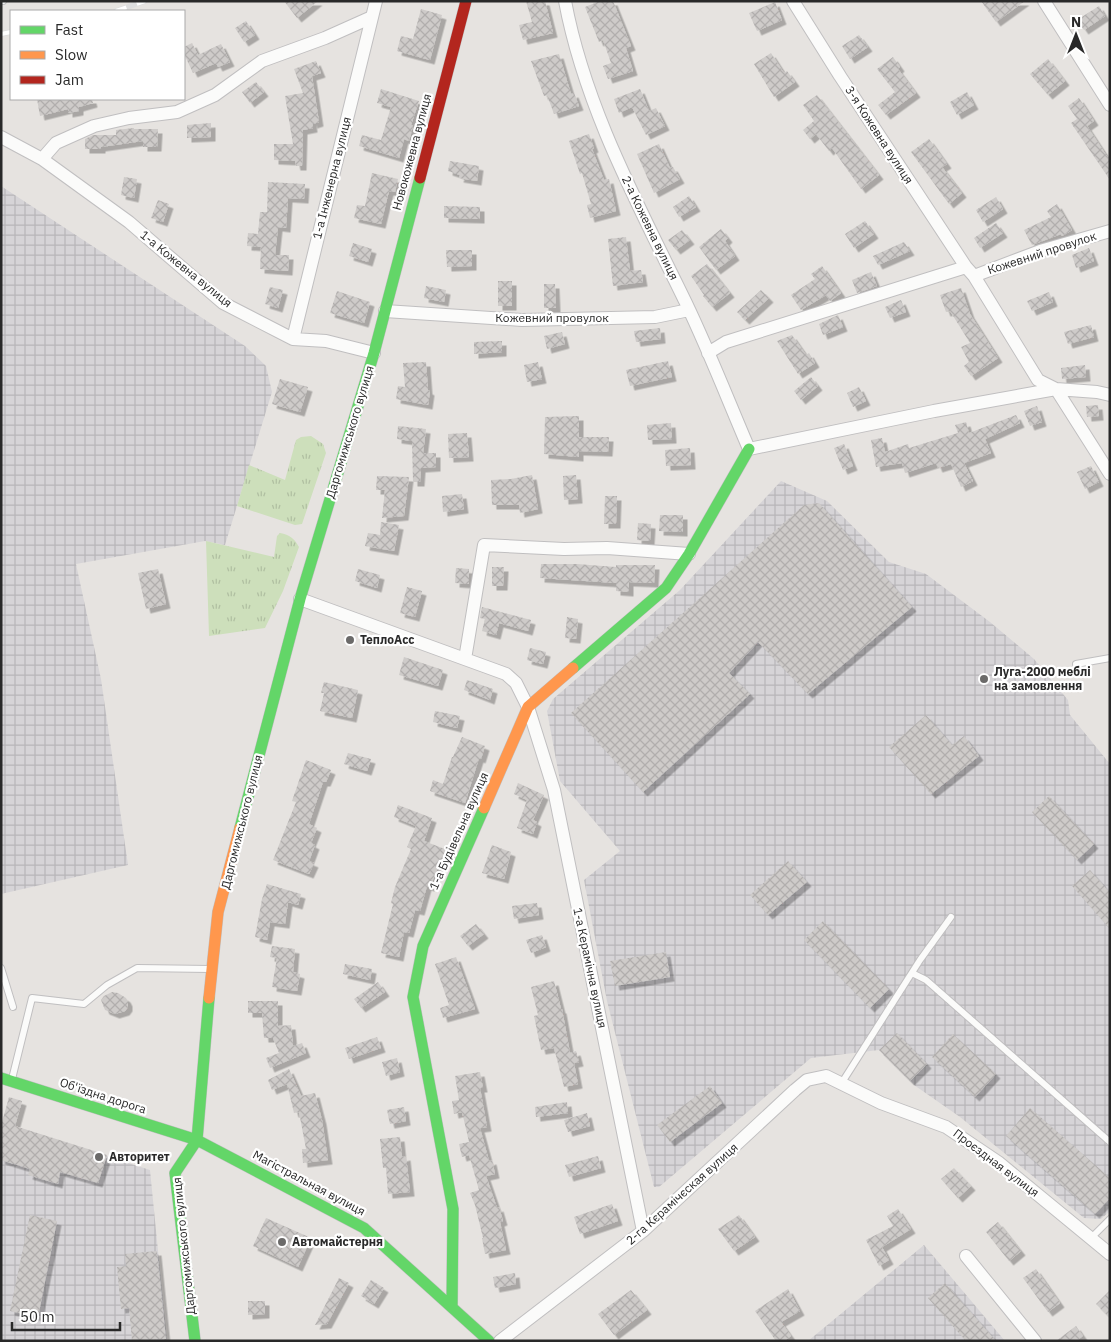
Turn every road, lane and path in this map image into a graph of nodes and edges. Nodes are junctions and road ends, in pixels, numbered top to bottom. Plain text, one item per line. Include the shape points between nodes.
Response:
1 (376, 1) edge
2 (466, 1) edge
3 (565, 1) edge
4 (794, 1) edge
5 (1044, 1) edge
6 (372, 17) junction
7 (1110, 105) edge
8 (1, 137) edge
9 (42, 159) junction
10 (1110, 231) edge
11 (970, 272) junction
12 (689, 310) junction
13 (385, 311) junction
14 (293, 339) junction
15 (374, 353) junction
16 (708, 353) junction
17 (1056, 389) junction
18 (1110, 395) edge
19 (749, 449) junction
20 (1110, 474) edge
21 (690, 554) junction
22 (300, 599) junction
23 (1110, 658) edge
24 (465, 659) junction
25 (1076, 664) dead end
26 (528, 707) junction
27 (950, 917) dead end
28 (1, 968) edge
29 (211, 969) junction
30 (912, 973) junction
31 (13, 1007) dead end
32 (6, 1080) edge
33 (841, 1084) junction
34 (197, 1140) junction
35 (1110, 1142) edge
36 (1110, 1219) edge
37 (644, 1231) junction
38 (1091, 1238) junction
39 (1110, 1254) edge
40 (966, 1256) dead end
41 (452, 1306) junction
42 (195, 1341) edge
43 (489, 1341) edge
44 (500, 1341) edge
45 (1034, 1341) edge

1 - 6 street
2 - 13 street, Новокожевна вулиця
3 - 12 street, 2-а Кожевна вулиця via 572,35 610,144
4 - 11 street, 3-я Кожевна вулиця
5 - 7 street
6 - 9 street via 262,61 215,95 177,112 94,126 56,143
6 - 14 street, 1-а Інженерна вулиця
8 - 9 street, 1-а Кожевна вулиця
9 - 14 street, 1-а Кожевна вулиця via 129,222 223,303
10 - 11 street, Кожевний провулок
11 - 16 street, Кожевний провулок via 726,342
11 - 17 street, 3-я Кожевна вулиця via 1038,380
12 - 13 street, Кожевний провулок via 655,317 522,320
12 - 16 street, 2-а Кожевна вулиця
13 - 15 street, Даргомижського вулиця
14 - 15 street, 1-а Кожевна вулиця via 326,341
15 - 22 street, Даргомижського вулиця
16 - 19 street, 2-а Кожевна вулиця
17 - 18 street
17 - 19 street
17 - 20 street
19 - 21 street, 1-а Будівельна вулиця
21 - 24 street via 484,545
21 - 26 street, 1-а Будівельна вулиця via 666,588
22 - 24 street, 1-а Керамічна вулиця
22 - 29 street, Даргомижського вулиця via 218,912
23 - 25 lane
24 - 26 street, 1-а Керамічна вулиця via 506,674 516,683
26 - 37 street, 1-а Керамічна вулиця via 554,790
26 - 41 street, 1-а Будівельна вулиця via 423,946 412,997 453,1209
27 - 30 lane
28 - 31 lane
29 - 32 lane via 136,968 107,985 84,1004 32,998
29 - 34 street, Даргомижського вулиця
30 - 33 lane
30 - 35 lane via 926,980
32 - 34 street, Об'їздна дорога
33 - 37 street, 2-га Кєрамічєская вулиця via 826,1076 807,1080
33 - 38 street, Проєздная вулиця via 946,1127 998,1162
34 - 41 street, Магістральная вулиця via 364,1228
34 - 42 street, Даргомижського вулиця via 175,1173
36 - 38 lane
37 - 44 street, 2-га Кєрамічєская вулиця
38 - 39 street, Проєздная вулиця
40 - 45 street
41 - 43 street, Магістральная вулиця

